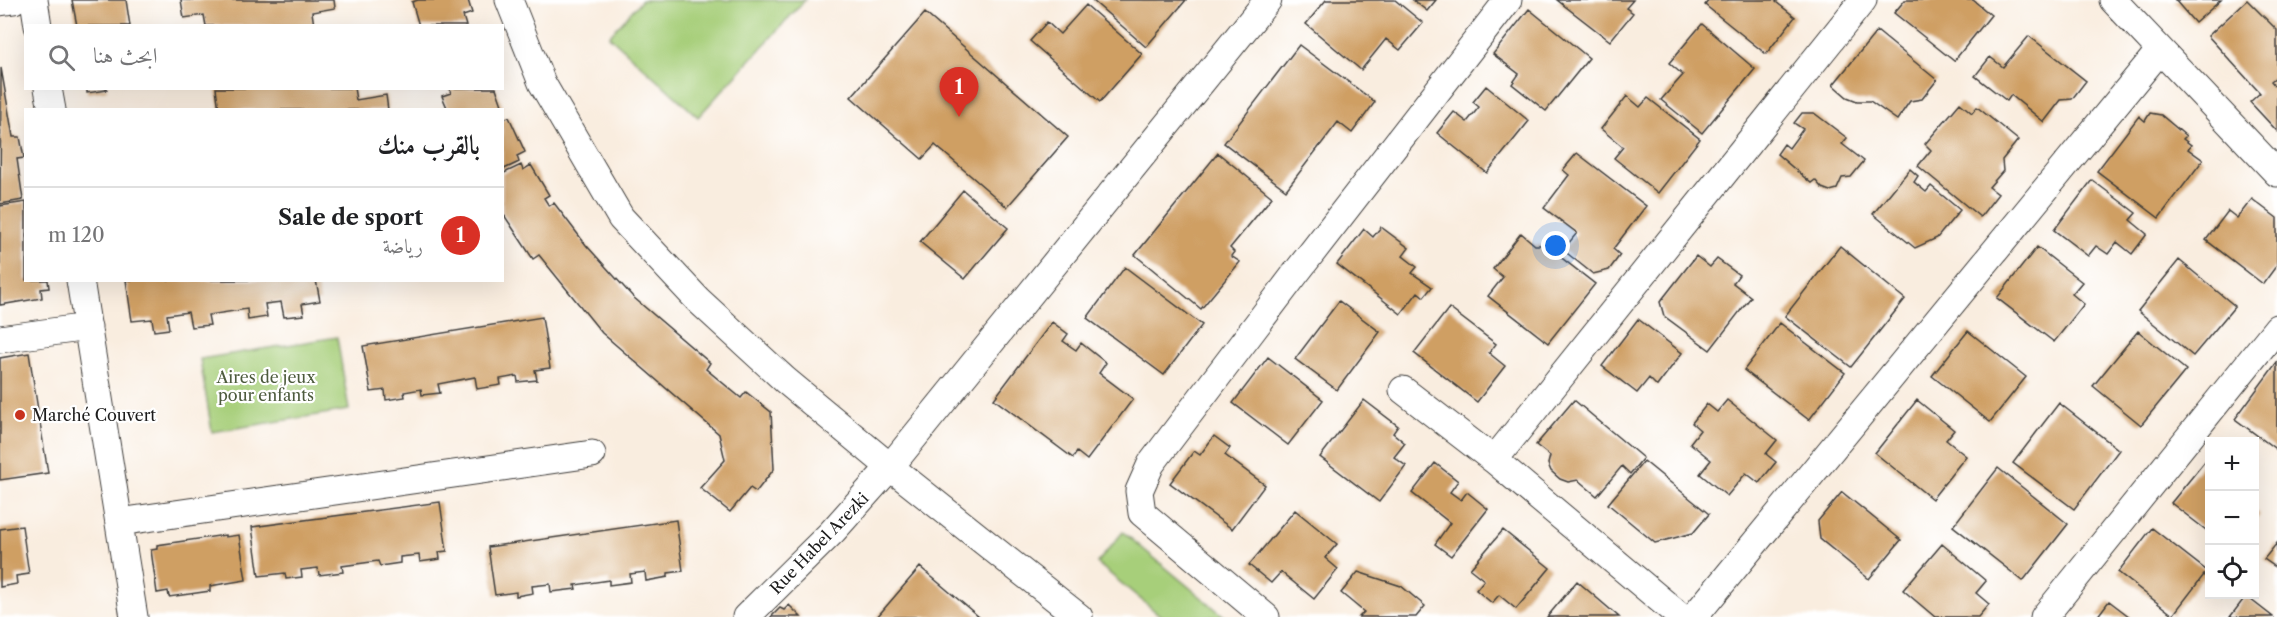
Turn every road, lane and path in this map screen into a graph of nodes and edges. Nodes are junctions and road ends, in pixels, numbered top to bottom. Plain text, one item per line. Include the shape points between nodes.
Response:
1 (15, 0) edge
2 (34, 0) edge
3 (509, 0) edge
4 (1268, 0) edge
5 (1508, 0) edge
6 (1863, 0) edge
7 (2113, 0) edge
8 (0, 2) edge
9 (38, 24) edge
10 (2160, 50) junction
11 (48, 90) edge
12 (52, 108) edge
13 (2277, 172) edge
14 (80, 282) edge
15 (88, 327) junction
16 (2277, 328) edge
17 (0, 339) edge
18 (1403, 390) dead end
19 (592, 454) dead end
20 (1494, 460) junction
21 (890, 467) junction
22 (119, 522) junction
23 (134, 617) edge
24 (746, 617) edge
25 (1079, 617) edge
26 (1266, 617) edge
27 (1681, 617) edge
28 (1694, 617) edge
29 (2044, 617) edge

1 - 8 street
2 - 9 street
3 - 21 street via 542,83 621,218 698,300 785,380
4 - 21 street, Rue Habel Arezki
5 - 26 street via 1151,464 1139,491 1142,513
6 - 20 street
7 - 10 street
10 - 13 street
10 - 28 street
11 - 12 street
14 - 15 street
15 - 17 street
15 - 22 street
16 - 29 street
18 - 20 street
19 - 22 street
20 - 27 street
21 - 24 street, Rue Habel Arezki via 832,532
21 - 25 street
22 - 23 street

